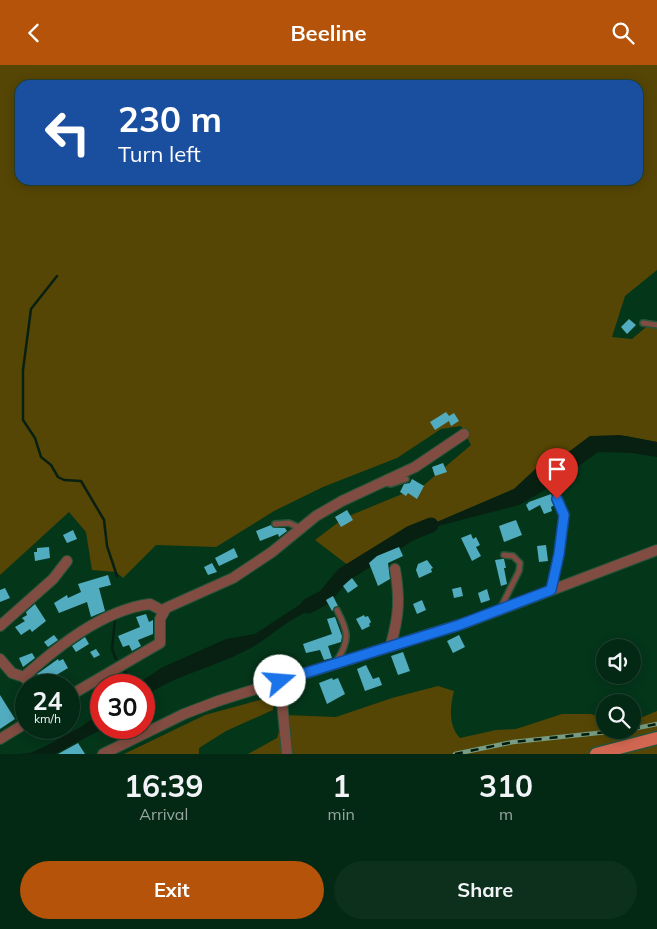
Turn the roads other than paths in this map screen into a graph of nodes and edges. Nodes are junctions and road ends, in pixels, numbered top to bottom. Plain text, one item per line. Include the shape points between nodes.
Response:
1 (643, 323) dead end
2 (657, 325) edge
3 (464, 434) dead end
4 (406, 479) dead end
5 (384, 483) junction
6 (557, 499) dead end
7 (275, 524) dead end
8 (301, 528) junction
9 (657, 550) edge
10 (504, 555) dead end
11 (67, 561) dead end
12 (395, 569) dead end
13 (551, 590) junction
14 (337, 610) dead end
15 (499, 610) junction
16 (163, 611) junction
17 (0, 626) edge
18 (391, 645) junction
19 (0, 659) edge
20 (335, 663) junction
21 (15, 674) edge
22 (35, 674) edge
23 (280, 681) junction
24 (80, 690) edge
25 (15, 730) edge
26 (657, 738) edge
27 (0, 739) edge
28 (103, 754) edge
29 (287, 754) edge
30 (596, 754) edge

1 - 2 lane
3 - 5 street via 415,467
4 - 5 lane
5 - 8 street via 342,501
6 - 13 lane via 564,515
7 - 8 lane via 289,523
8 - 16 street via 234,578
9 - 13 street
10 - 15 lane via 513,556 520,563
11 - 17 street via 53,579
12 - 18 street via 399,616
13 - 15 street
14 - 20 lane via 347,641
15 - 18 street
16 - 22 street via 150,604 117,613 67,642
16 - 24 street via 160,643
18 - 20 street
19 - 21 street
20 - 23 street
23 - 28 street via 184,714
23 - 29 street
25 - 27 street
26 - 30 main road

